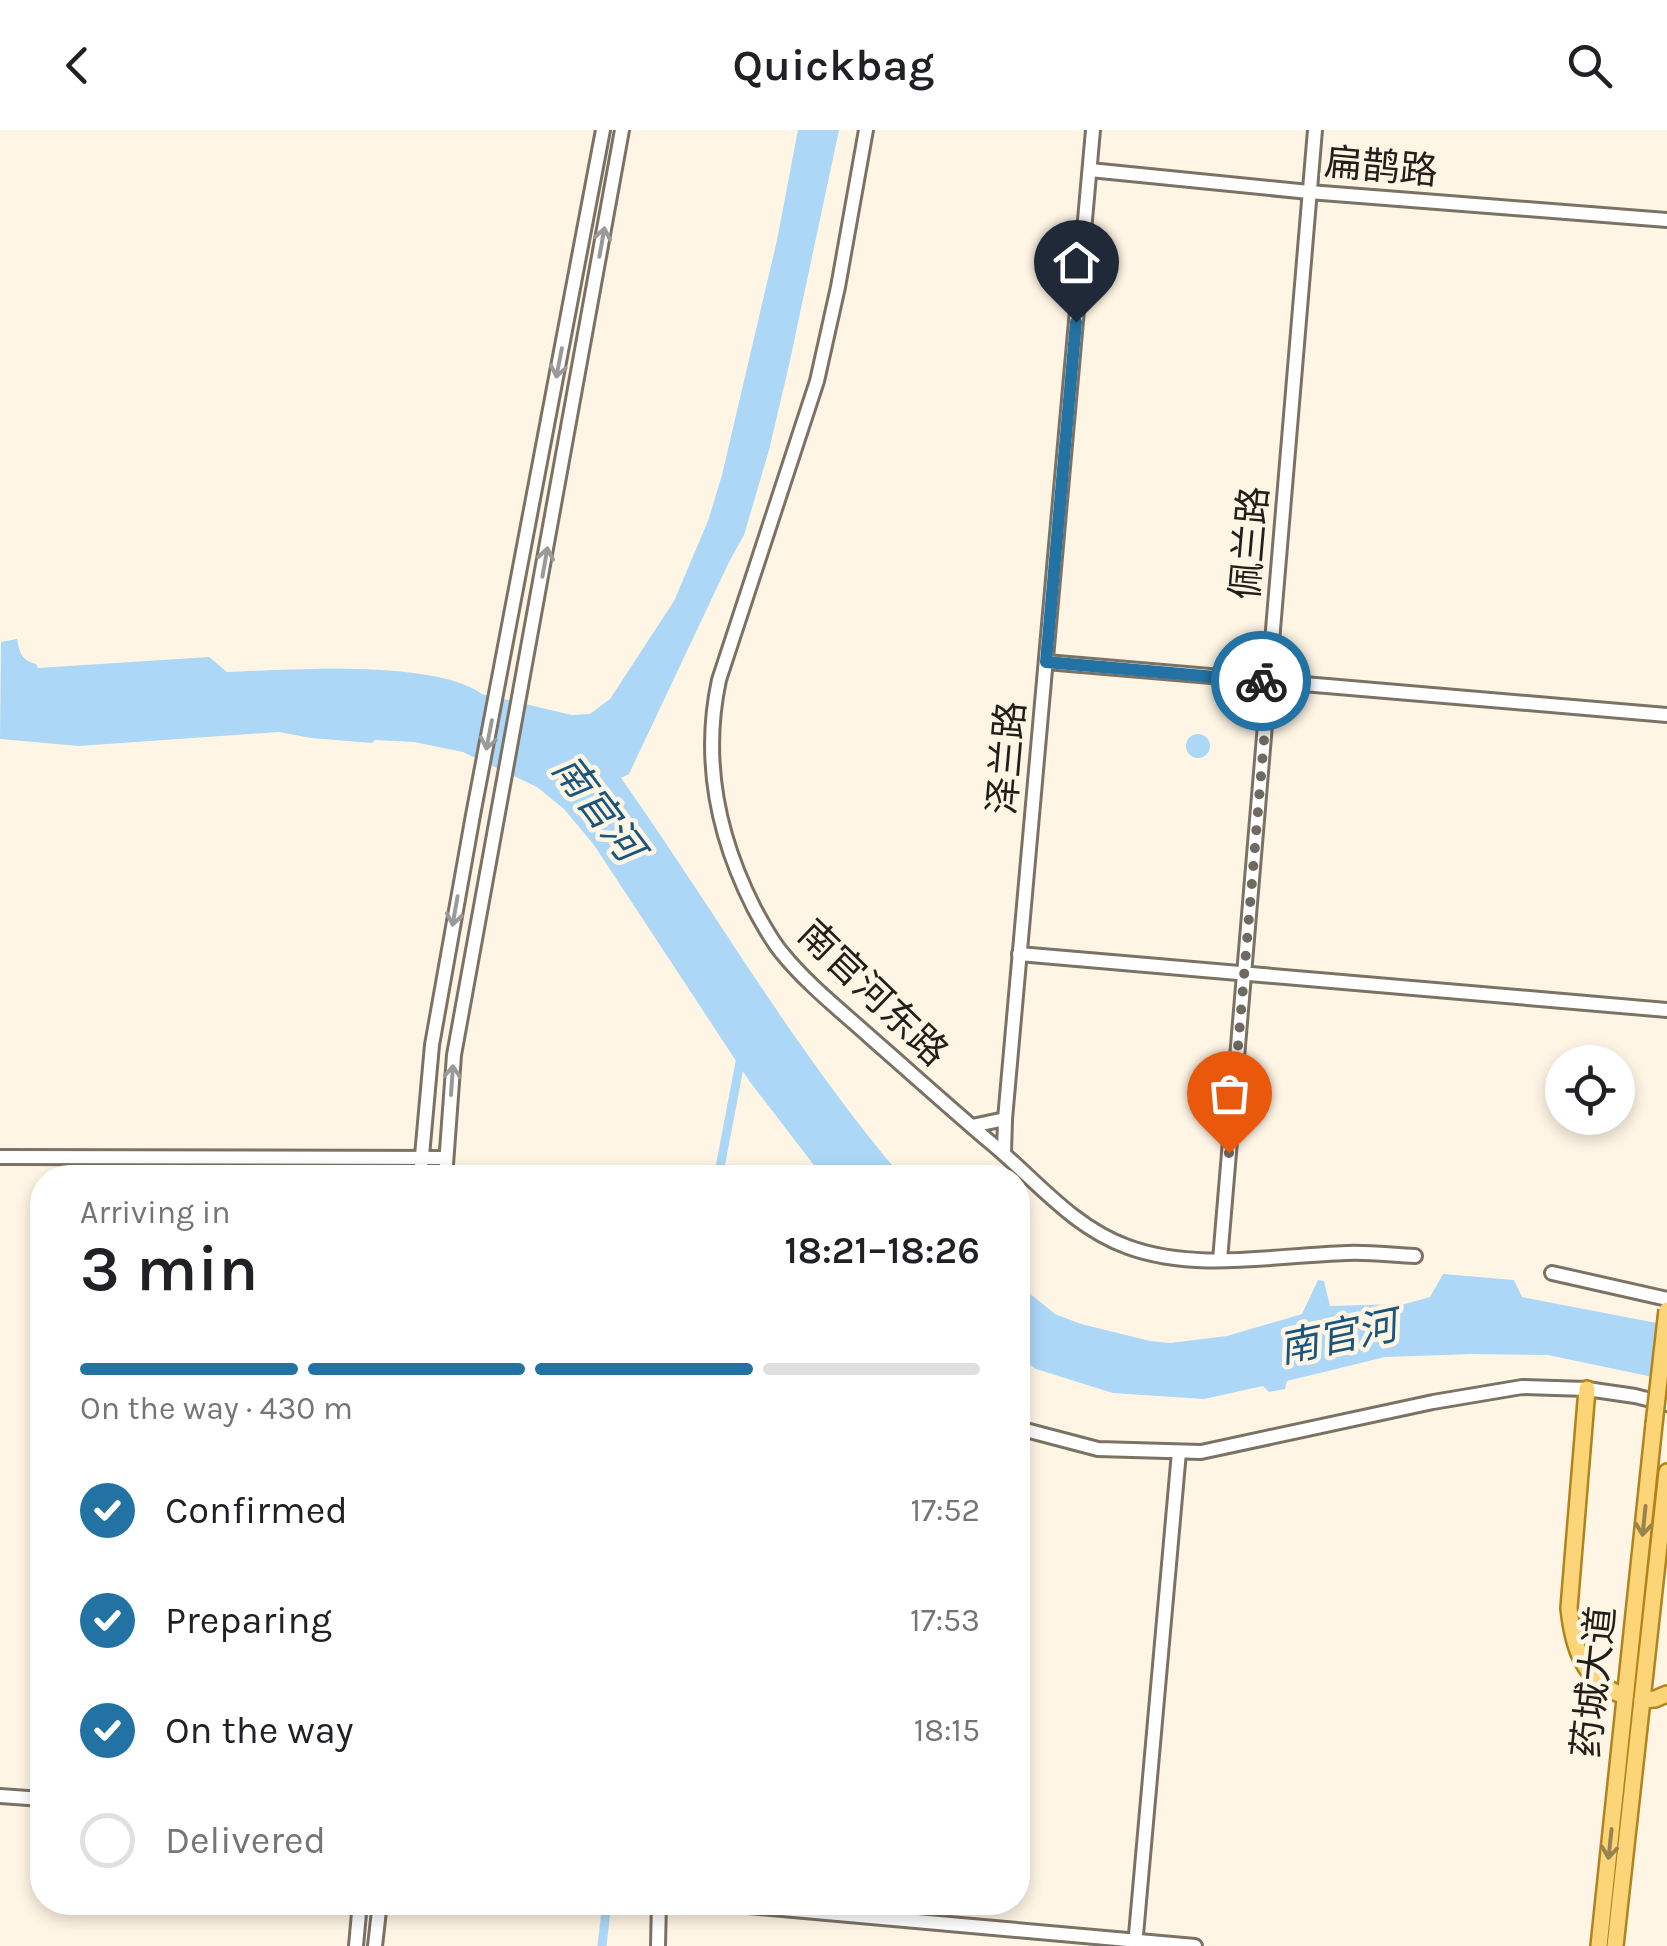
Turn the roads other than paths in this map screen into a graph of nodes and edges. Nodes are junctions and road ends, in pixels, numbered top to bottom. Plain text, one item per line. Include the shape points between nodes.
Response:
1 (603, 130) edge
2 (622, 130) edge
3 (866, 130) edge
4 (1093, 130) edge
5 (1315, 130) edge
6 (1090, 170) junction
7 (1309, 192) junction
8 (1667, 220) edge
9 (1046, 662) junction
10 (1269, 681) junction
11 (1667, 716) edge
12 (1020, 954) junction
13 (1244, 974) junction
14 (1667, 1010) edge
15 (1004, 1120) junction
16 (972, 1126) junction
17 (1004, 1153) junction
18 (0, 1157) edge
19 (422, 1158) junction
20 (446, 1158) junction
21 (421, 1165) edge
22 (446, 1165) edge
23 (1017, 1165) edge
24 (1030, 1177) edge
25 (1415, 1256) dead end
26 (1220, 1260) junction
27 (1552, 1273) dead end
28 (1667, 1299) edge
29 (1667, 1310) edge
30 (1587, 1389) junction
31 (1667, 1404) edge
32 (1030, 1431) edge
33 (1179, 1452) junction
34 (1667, 1472) edge
35 (1667, 1694) edge
36 (1634, 1698) junction
37 (0, 1796) edge
38 (30, 1797) edge
39 (359, 1915) edge
40 (379, 1915) edge
41 (659, 1915) edge
42 (841, 1915) edge
43 (1135, 1943) edge
44 (356, 1946) edge
45 (376, 1946) edge
46 (658, 1946) edge
47 (1195, 1946) edge
48 (1599, 1946) edge
49 (1615, 1946) edge

1 -> 19 street via 472,816 432,1045
20 -> 2 street via 454,1054
3 - 16 street, 南官河东路 via 818,381 718,680 712,767 728,846 780,951
4 - 6 street, 泽兰路
5 - 7 street, 佩兰路
6 - 7 street, 扁鹊路
6 - 9 street, 泽兰路
7 - 8 street, 扁鹊路
7 - 10 street, 佩兰路
9 - 10 street
9 - 12 street, 泽兰路
10 - 11 street
10 - 13 street, 佩兰路
12 - 13 street
12 - 15 street, 泽兰路
13 - 14 street
13 - 26 street, 佩兰路
15 - 16 street
15 - 17 street, 泽兰路
16 - 17 street, 南官河东路
17 - 23 street, 南官河东路
18 - 19 street
19 - 20 street
19 - 21 street
20 - 22 street
24 - 26 street, 南官河东路 via 1102,1237 1164,1256
25 - 26 street, 南官河东路 via 1350,1252
27 - 28 street
29 -> 36 main road, 药城大道, bridge
30 - 31 street
30 - 33 street via 1522,1387
30 - 36 main road via 1572,1634 1597,1682
32 - 33 street via 1098,1449
33 - 43 street
34 - 36 main road, 药城大道
35 - 36 main road
36 -> 48 main road, 药城大道
36 - 49 main road, 药城大道
37 - 38 street
39 - 44 street
40 - 45 street
41 - 46 street
42 - 43 street
43 - 47 street

